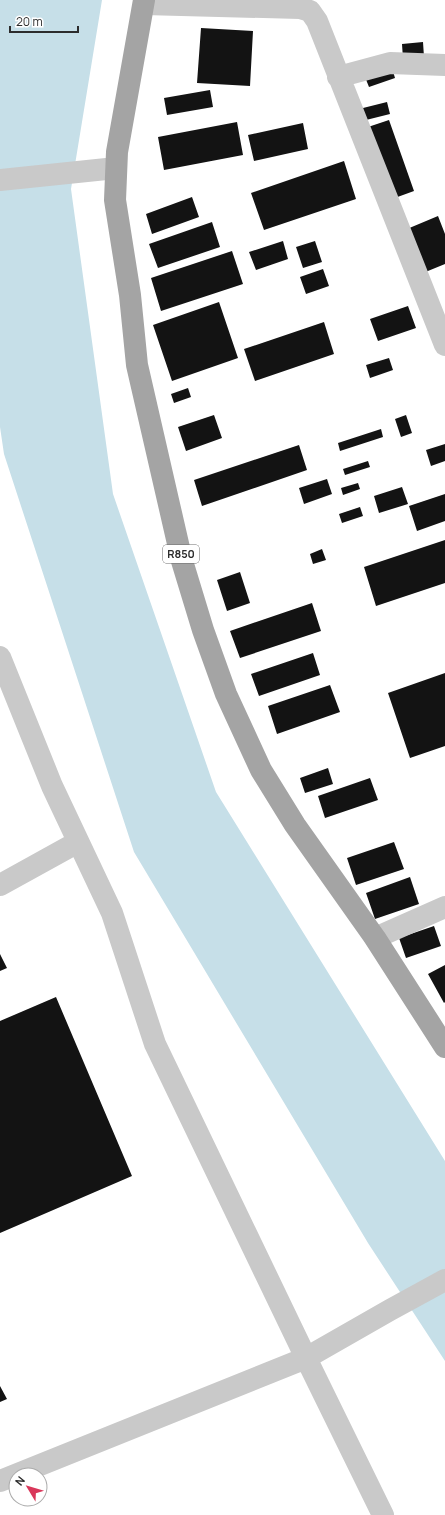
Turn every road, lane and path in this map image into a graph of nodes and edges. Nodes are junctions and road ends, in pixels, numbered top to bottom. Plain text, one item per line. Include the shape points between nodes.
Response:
1 (144, 2) edge
2 (445, 65) edge
3 (338, 77) junction
4 (116, 168) junction
5 (0, 180) edge
6 (445, 345) edge
7 (0, 657) edge
8 (78, 842) junction
9 (0, 885) edge
10 (445, 908) edge
11 (375, 938) junction
12 (445, 1047) edge
13 (445, 1280) edge
14 (306, 1358) junction
15 (0, 1481) edge
16 (383, 1515) edge

1 - 3 street via 300,8 310,11 317,21
1 - 4 main road, R850
2 - 3 street via 390,63
3 - 6 street
4 - 5 street
4 - 11 main road, R850 via 115,200 130,295 137,365 182,561 203,630 226,694 261,770 295,824
7 - 8 street via 52,786
8 - 9 street
8 - 14 street via 112,913 155,1044
10 - 11 street
11 - 12 main road, R850
13 - 14 street
14 - 15 street
14 - 16 street

